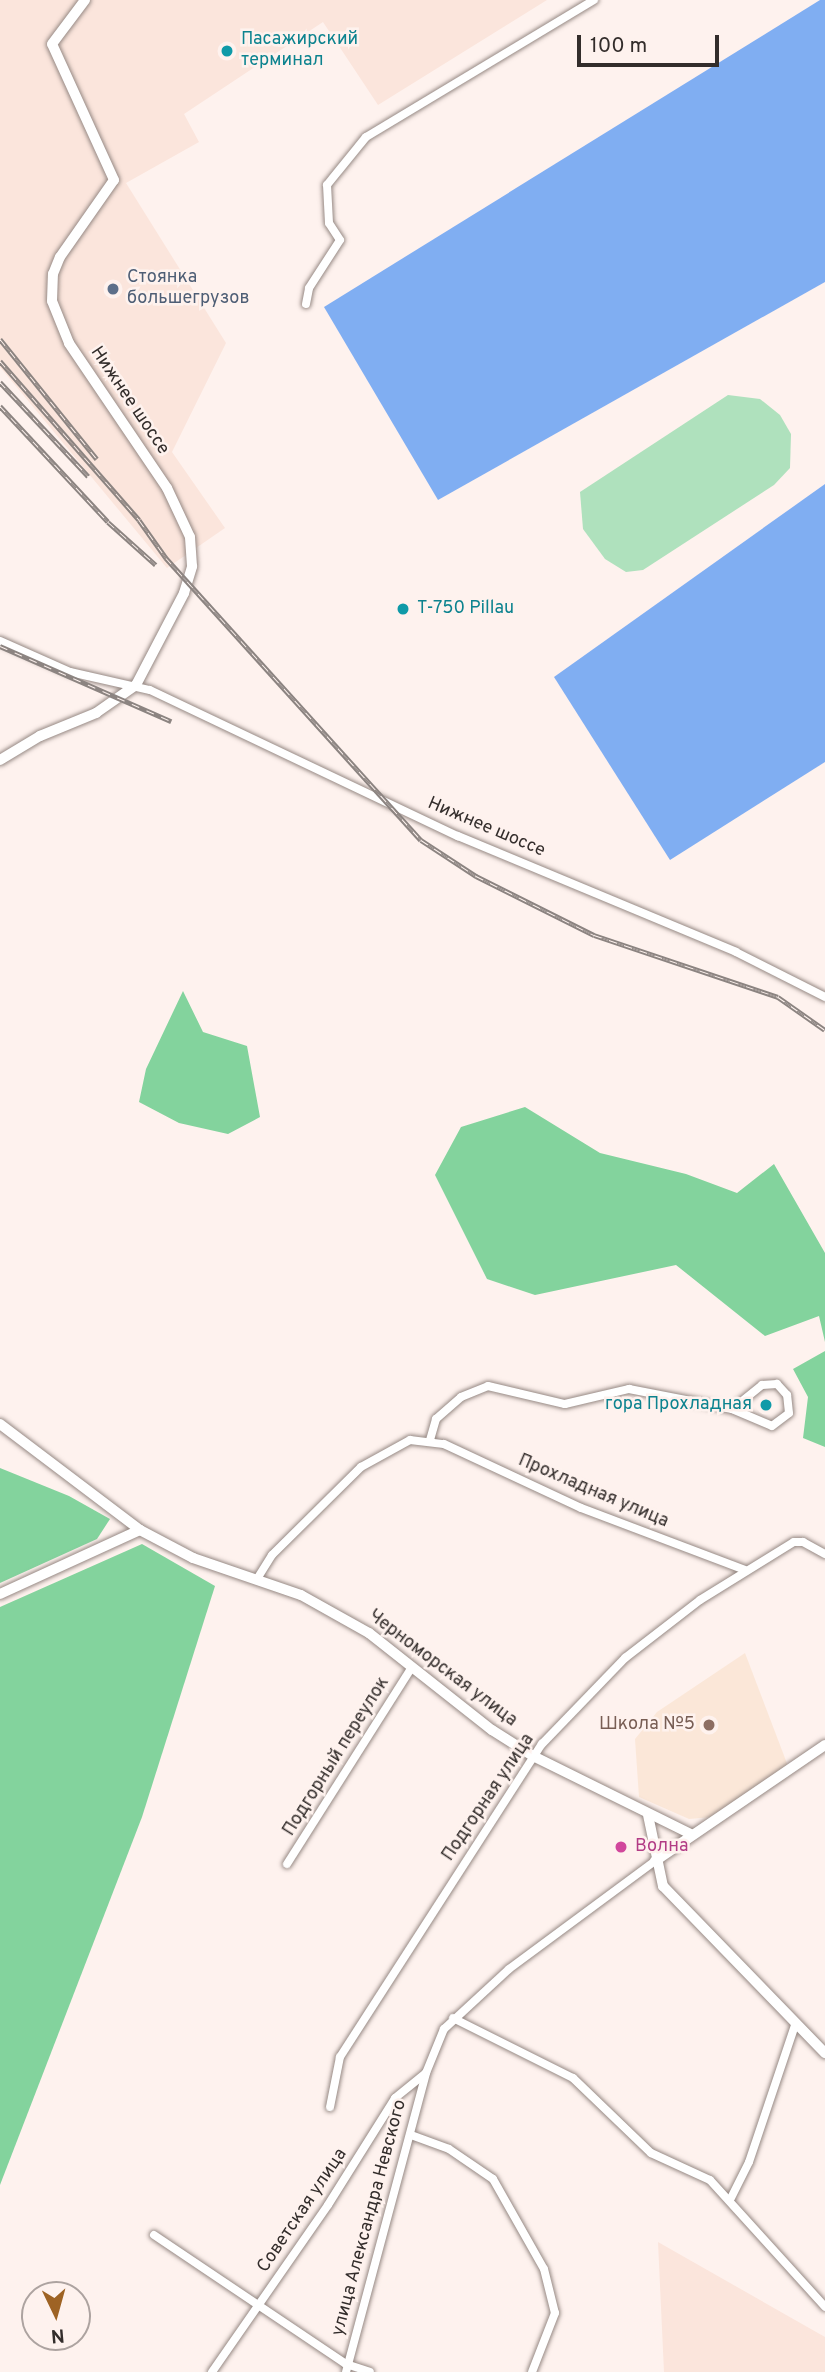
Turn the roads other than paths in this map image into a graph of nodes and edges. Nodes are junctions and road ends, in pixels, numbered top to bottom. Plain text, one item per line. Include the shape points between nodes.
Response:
1 (85, 0) edge
2 (594, 0) edge
3 (306, 304) dead end
4 (0, 641) edge
5 (136, 685) junction
6 (0, 760) edge
7 (825, 997) edge
8 (733, 1409) junction
9 (0, 1424) edge
10 (429, 1440) junction
11 (140, 1530) junction
12 (825, 1554) edge
13 (745, 1570) junction
14 (257, 1579) junction
15 (0, 1594) edge
16 (412, 1667) junction
17 (825, 1745) edge
18 (533, 1756) junction
19 (648, 1815) junction
20 (693, 1835) junction
21 (655, 1861) junction
22 (287, 1864) dead end
23 (453, 2018) junction
24 (795, 2025) junction
25 (825, 2053) edge
26 (426, 2073) junction
27 (330, 2107) dead end
28 (411, 2135) junction
29 (731, 2197) junction
30 (154, 2235) dead end
31 (256, 2307) junction
32 (825, 2307) edge
33 (346, 2368) edge
34 (212, 2372) edge
35 (369, 2372) edge
36 (532, 2372) edge

1 - 5 street, Нижнее шоссе via 52,44 114,180 60,257 53,274 52,301 69,343 167,488 190,537 189,581
2 - 3 street via 366,137 327,185 329,223 340,240 309,288
4 - 5 street, Нижнее шоссе via 70,672
5 - 6 street via 96,713 40,736
5 - 7 street, Нижнее шоссе via 458,836 736,952
8 - 8 street via 772,1426 789,1413 787,1395 777,1384 762,1385
8 - 10 street via 629,1389 565,1404 514,1388 488,1386 461,1397 436,1419
9 - 11 street, Черноморская улица
10 - 13 street, Прохладная улица via 582,1508
10 - 14 street via 410,1440 388,1448 360,1467 272,1555
11 - 14 street, Черноморская улица via 194,1558
11 - 15 street
12 - 13 street, Подгорная улица via 794,1542
13 - 18 street, Подгорная улица via 625,1658
14 - 16 street, Черноморская улица via 301,1595 369,1633
16 - 18 street, Черноморская улица
16 - 22 street, Подгорный переулок
17 - 20 street
18 - 19 street, Черноморская улица
18 - 27 street, Подгорная улица via 340,2057
19 - 20 street, Черноморская улица
19 - 21 street
20 - 21 street
21 - 23 street, улица Александра Невского via 509,1969
21 - 24 street via 663,1886
23 - 26 street, улица Александра Невского via 437,2040
23 - 29 street via 573,2078 651,2153 710,2180
24 - 25 street
24 - 29 street via 749,2162
26 - 28 street, улица Александра Невского
26 - 31 street, Советская улица via 395,2098
28 - 33 street, улица Александра Невского
28 - 36 street via 449,2149 493,2179 544,2269 555,2313
29 - 32 street
30 - 31 street
31 - 33 street
31 - 34 street, Советская улица
33 - 35 street

